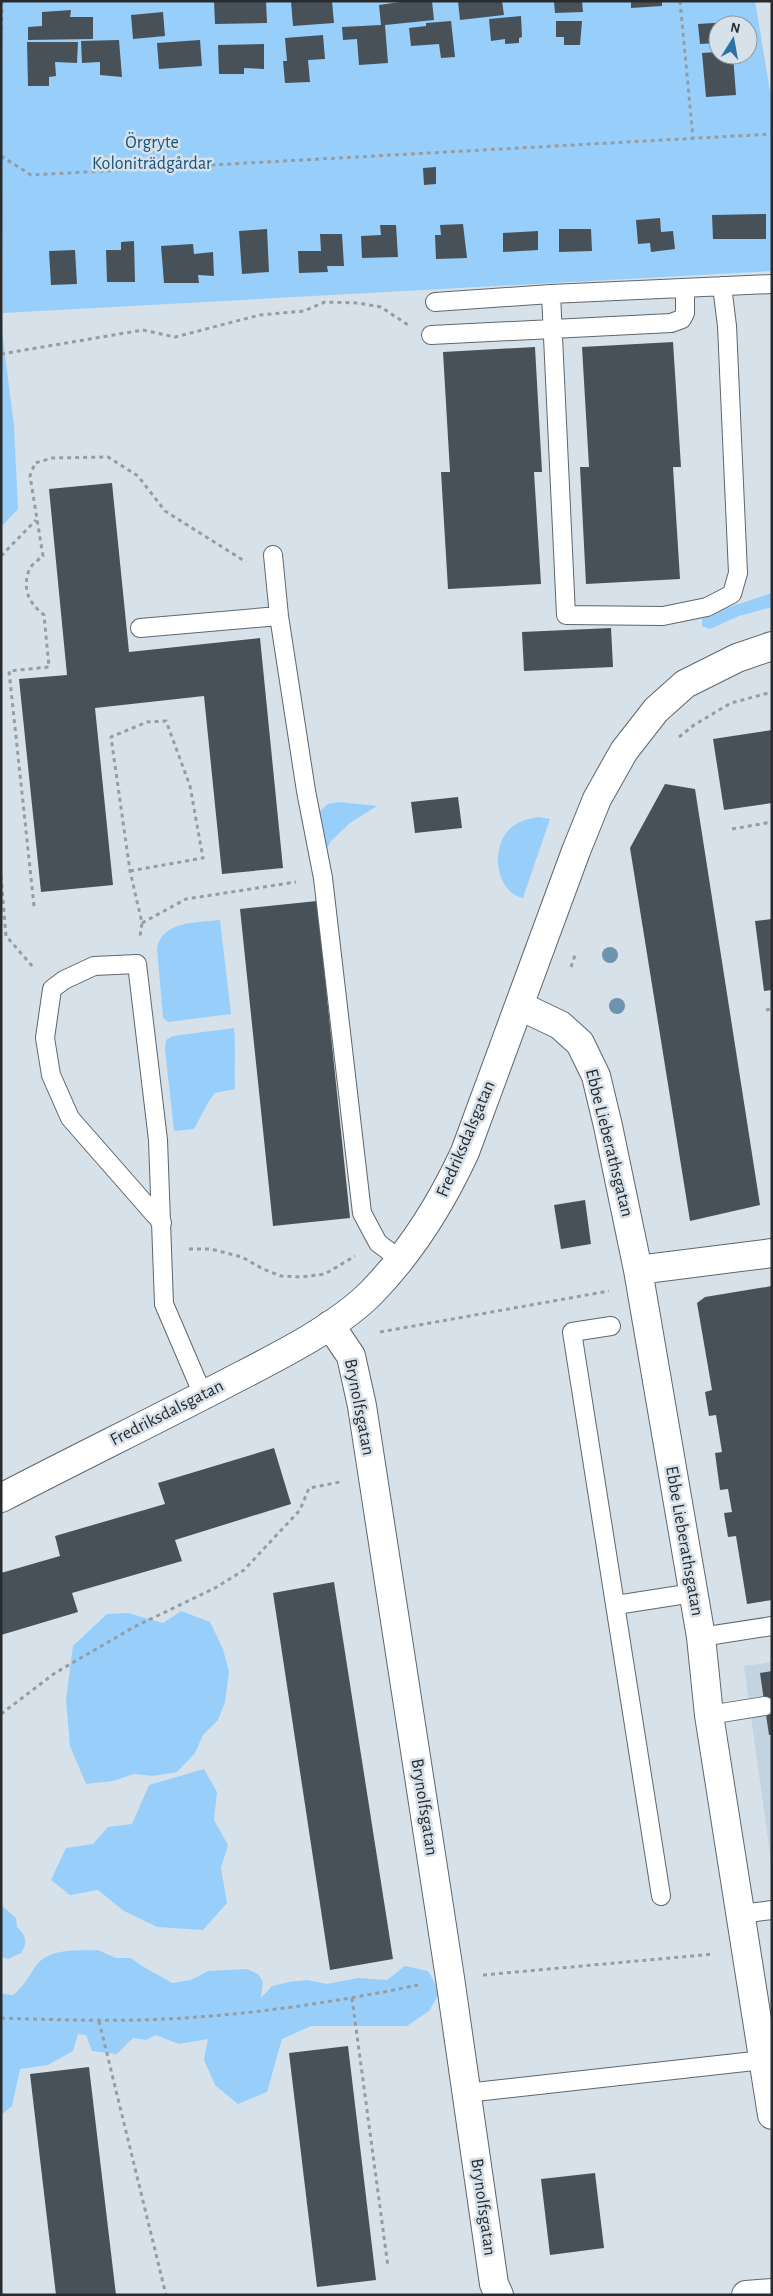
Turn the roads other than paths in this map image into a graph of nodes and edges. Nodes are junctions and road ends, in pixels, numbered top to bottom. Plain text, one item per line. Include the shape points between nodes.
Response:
1 (772, 284) edge
2 (722, 286) junction
3 (685, 288) junction
4 (551, 294) junction
5 (435, 302) dead end
6 (552, 330) junction
7 (431, 335) road end
8 (273, 555) dead end
9 (280, 616) junction
10 (140, 628) dead end
11 (772, 646) edge
12 (520, 1006) junction
13 (162, 1223) junction
14 (772, 1253) edge
15 (401, 1260) junction
16 (638, 1270) junction
17 (330, 1325) junction
18 (611, 1326) dead end
19 (203, 1395) junction
20 (1, 1498) edge
21 (693, 1593) junction
22 (616, 1605) junction
23 (772, 1626) edge
24 (701, 1637) junction
25 (765, 1706) dead end
26 (709, 1714) junction
27 (661, 1896) dead end
28 (772, 1910) edge
29 (741, 1914) junction
30 (764, 2060) junction
31 (466, 2093) junction
32 (771, 2110) edge
33 (772, 2293) edge
34 (499, 2295) edge
35 (746, 2295) edge

1 - 2 lane
2 - 3 lane
2 - 6 lane via 727,326 738,574 732,594 707,607 663,616 566,615
3 - 4 lane
3 - 6 lane via 685,313 682,319 671,323
4 - 5 lane
4 - 6 lane
6 - 7 lane
8 - 9 lane
9 - 10 lane
9 - 15 lane via 306,791 323,878 362,1212 378,1243
11 - 12 street, Fredriksdalsgatan via 737,658 685,684 656,710 624,751 597,799
12 - 15 street, Fredriksdalsgatan via 447,1191
12 - 16 street, Ebbe Lieberathsgatan via 560,1025 580,1043 596,1076
13 - 13 lane via 158,1140 137,964 94,966 52,989 45,1038 51,1075 70,1118
13 - 19 lane via 164,1304
14 - 16 street
15 - 17 street, Fredriksdalsgatan via 370,1294
16 - 21 street, Ebbe Lieberathsgatan
17 - 19 street, Fredriksdalsgatan
17 - 31 street, Brynolfsgatan via 351,1356 362,1406
18 - 22 lane via 572,1332
19 - 20 street, Fredriksdalsgatan
21 - 22 lane
21 - 24 street, Ebbe Lieberathsgatan
22 - 27 lane
23 - 24 lane
24 - 26 street, Ebbe Lieberathsgatan
25 - 26 lane
26 - 29 street, Ebbe Lieberathsgatan
28 - 29 lane
29 - 30 street, Ebbe Lieberathsgatan
30 - 31 lane
30 - 32 street, Ebbe Lieberathsgatan
31 - 34 street, Brynolfsgatan via 494,2284
33 - 35 street

